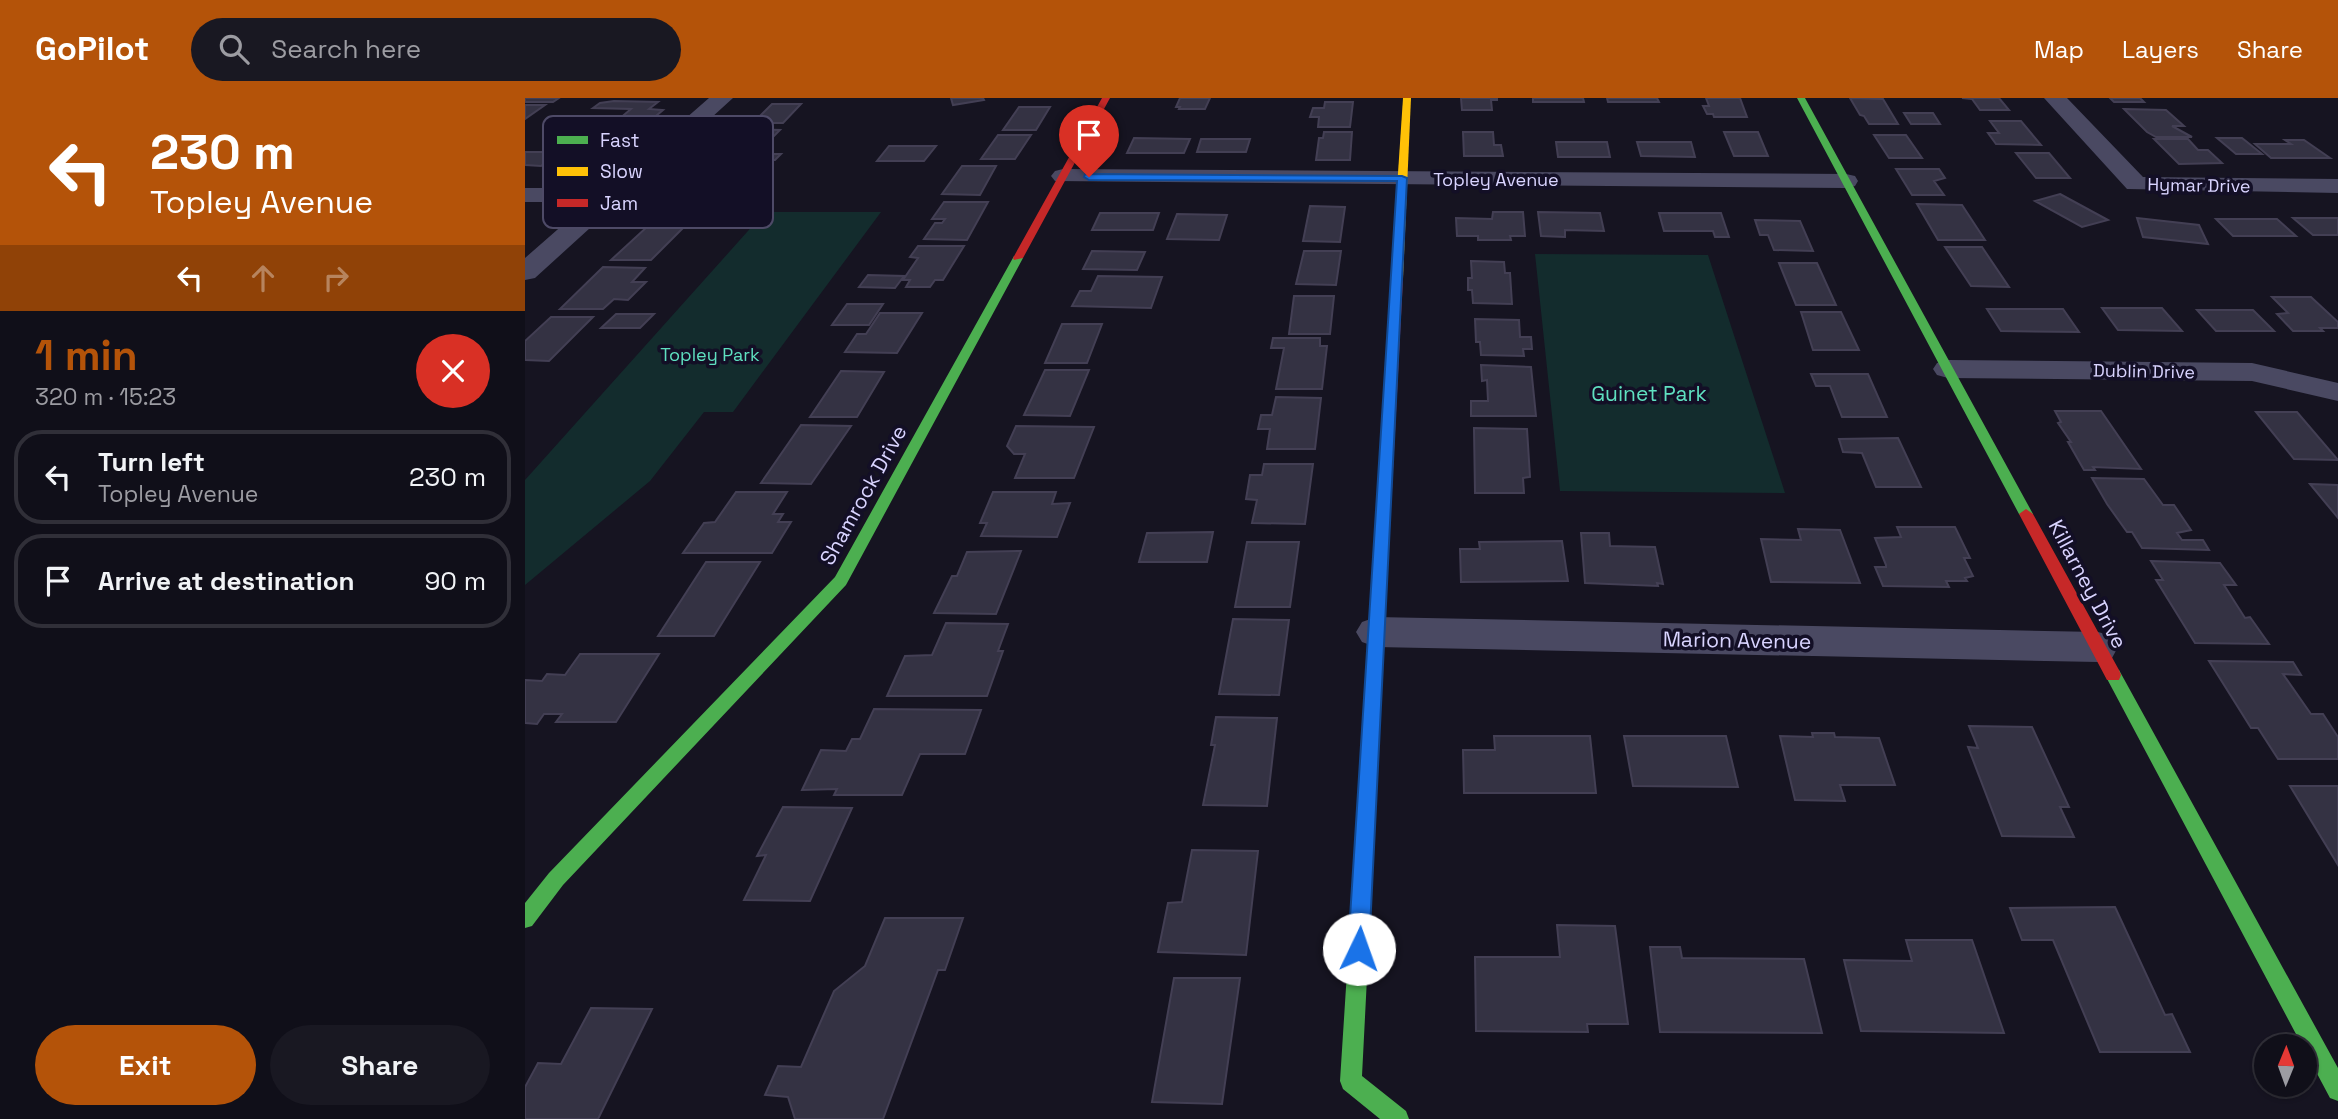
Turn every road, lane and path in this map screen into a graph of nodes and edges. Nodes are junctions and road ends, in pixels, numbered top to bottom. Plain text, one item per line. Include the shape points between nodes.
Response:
1 (722, 98) edge
2 (1106, 98) edge
3 (1407, 98) edge
4 (1801, 98) edge
5 (2055, 98) edge
6 (702, 116) edge
7 (1063, 176) junction
8 (1402, 178) junction
9 (1846, 181) junction
10 (2338, 186) edge
11 (525, 195) edge
12 (543, 195) edge
13 (575, 228) edge
14 (525, 272) edge
15 (1948, 369) junction
16 (2338, 392) edge
17 (1376, 632) junction
18 (2098, 647) junction
19 (525, 919) edge
20 (2338, 1090) edge
21 (1398, 1119) edge

1 - 6 street
2 - 7 street, Shamrock Drive
3 - 8 street
4 - 9 street, Killarney Drive
5 - 10 street, Hymar Drive via 2137,184
7 - 8 street, Topley Avenue
7 - 19 street, Shamrock Drive via 841,581 557,879
8 - 9 street, Topley Avenue
8 - 17 street
9 - 15 street, Killarney Drive
11 - 12 street
13 - 14 street
15 - 16 street, Dublin Drive via 2252,372
15 - 18 street, Killarney Drive
17 - 18 street, Marion Avenue
17 - 21 street via 1351,1081
18 - 20 street, Killarney Drive

